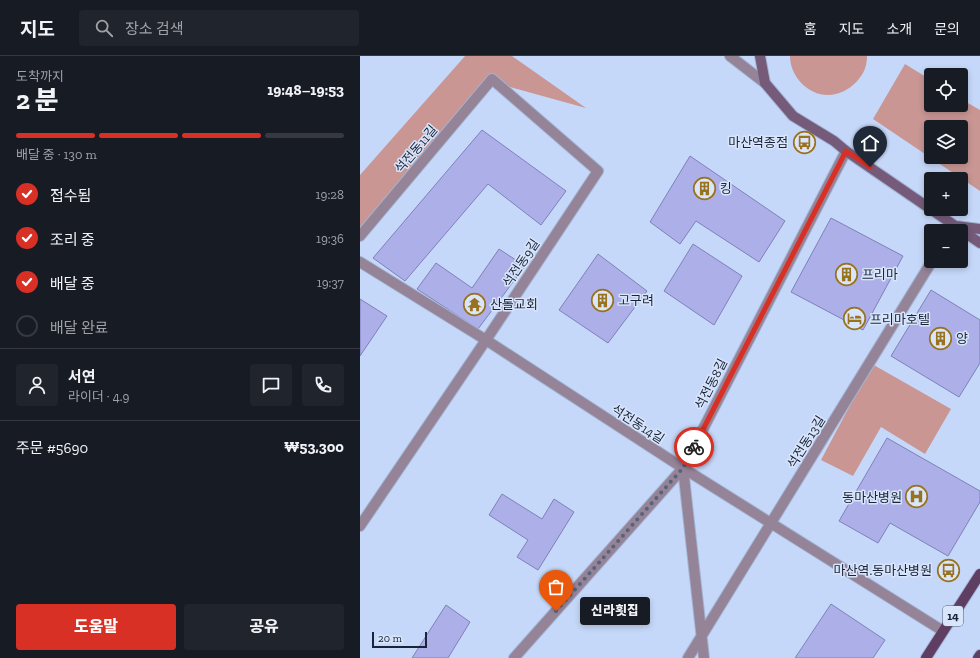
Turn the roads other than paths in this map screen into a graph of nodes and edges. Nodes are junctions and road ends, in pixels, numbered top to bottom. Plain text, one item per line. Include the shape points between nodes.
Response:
1 (730, 56) edge
2 (760, 56) edge
3 (492, 79) joint
4 (765, 83) junction
5 (846, 151) junction
6 (946, 224) edge
7 (968, 229) edge
8 (980, 229) edge
9 (360, 236) edge
10 (968, 237) edge
11 (980, 243) edge
12 (360, 262) edge
13 (928, 268) edge
14 (486, 340) junction
15 (683, 468) junction
16 (771, 523) junction
17 (360, 526) edge
18 (980, 574) edge
19 (943, 631) junction
20 (702, 636) junction
21 (980, 655) edge
22 (514, 658) edge
23 (688, 658) edge
24 (704, 658) edge
25 (926, 658) edge
26 (978, 658) edge

1 - 4 street
2 - 4 main road
3 - 9 street, 석전동11길
3 - 14 street, 석전동9길 via 598,171
4 - 5 main road via 793,116
5 - 6 main road
5 - 15 street, 석전동8길
7 - 8 main road
10 - 11 main road
12 - 14 street, 석전동14길
13 - 16 street, 석전동13길
14 - 15 street, 석전동14길
14 - 17 street, 석전동9길
15 - 16 street, 석전동14길
15 - 20 street
15 - 22 street, 석전동8길
16 - 19 street, 석전동14길
16 - 20 street, 석전동13길
18 - 19 main road, 14
19 - 25 main road, 14
20 - 23 street, 석전동13길
20 - 24 street
21 - 26 main road

